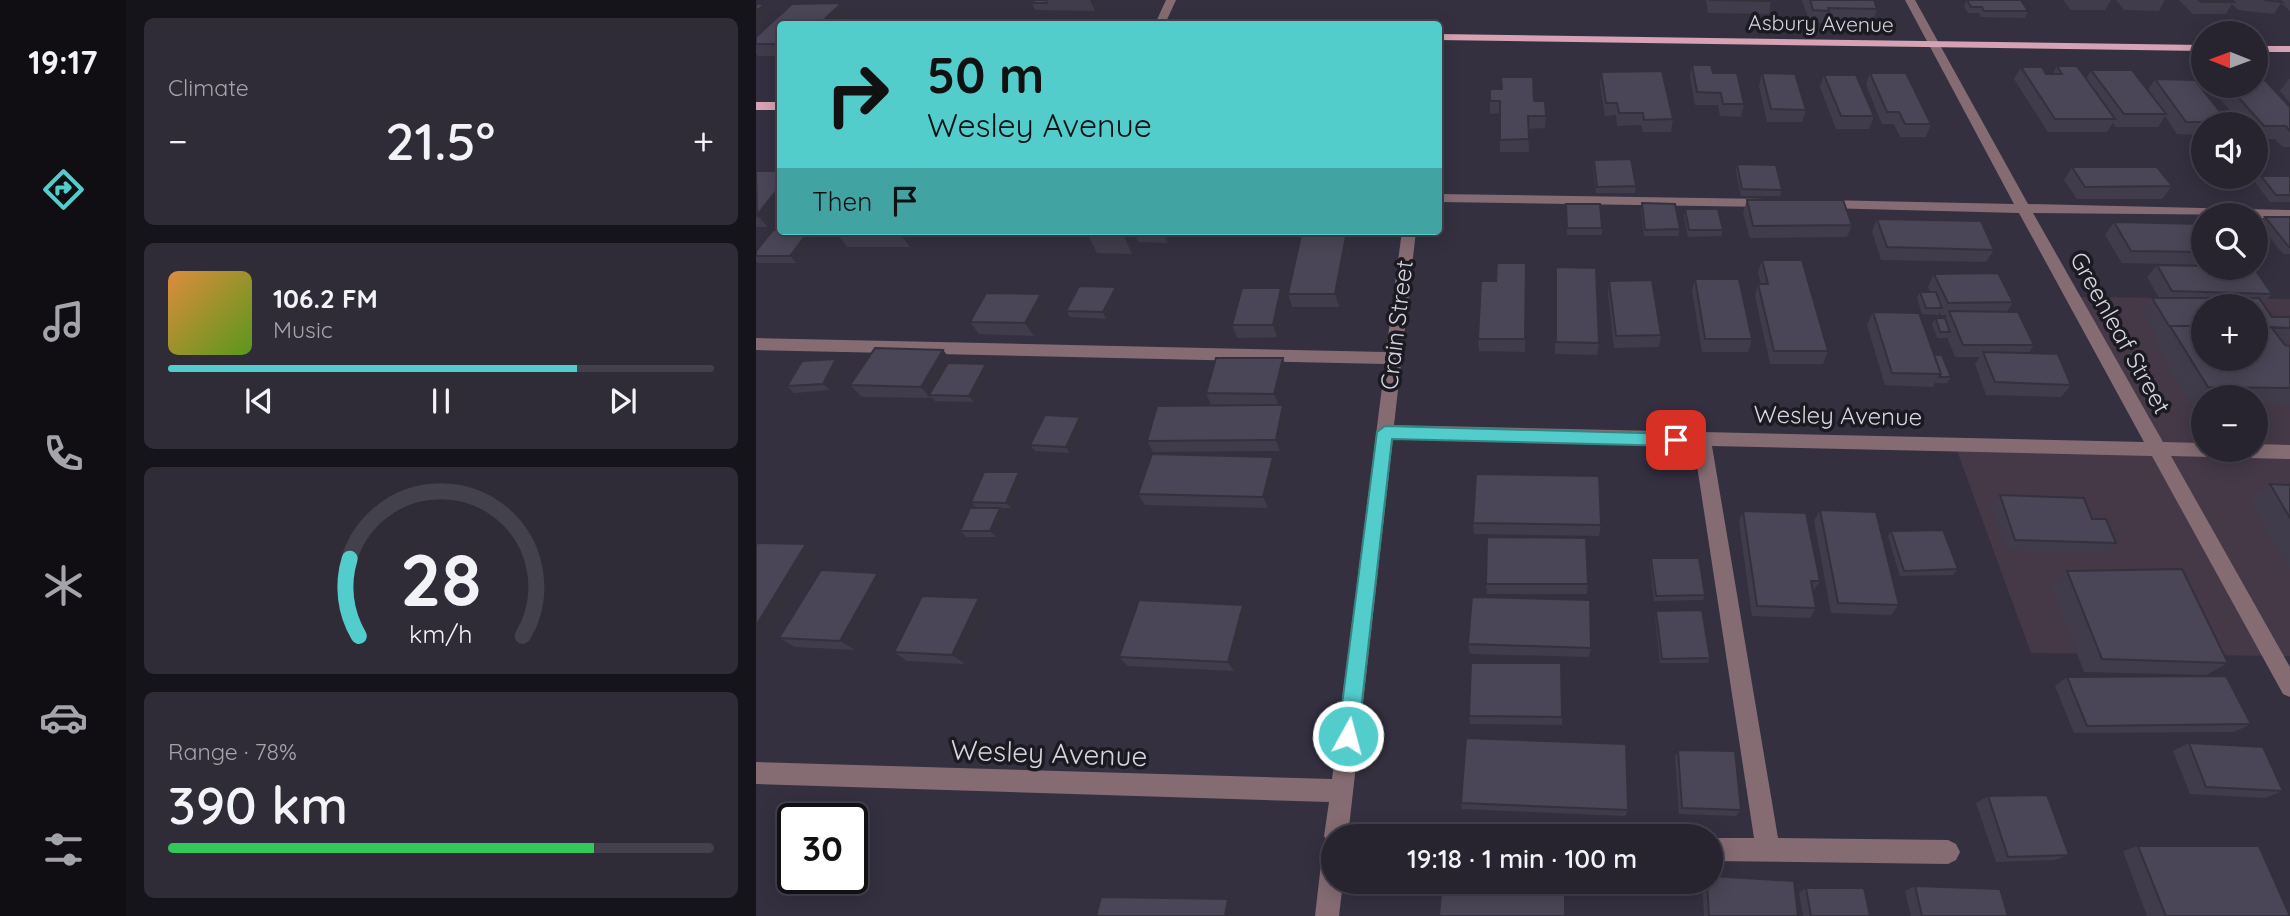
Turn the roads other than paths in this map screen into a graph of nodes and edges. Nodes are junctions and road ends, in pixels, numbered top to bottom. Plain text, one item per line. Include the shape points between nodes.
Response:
1 (1171, 0) edge
2 (1910, 0) edge
3 (1161, 21) edge
4 (1442, 37) edge
5 (1932, 44) junction
6 (2191, 48) edge
7 (2268, 49) edge
8 (2290, 49) edge
9 (756, 106) edge
10 (777, 106) edge
11 (1442, 198) edge
12 (1786, 203) edge
13 (1814, 204) edge
14 (2022, 207) junction
15 (2290, 214) edge
16 (1408, 235) edge
17 (756, 344) edge
18 (1392, 358) junction
19 (1385, 432) junction
20 (1702, 440) junction
21 (2156, 449) junction
22 (2290, 452) edge
23 (2290, 687) edge
24 (756, 774) edge
25 (1341, 792) junction
26 (1337, 824) edge
27 (1723, 849) edge
28 (1768, 850) junction
29 (1948, 852) dead end
30 (1330, 894) edge
31 (1327, 916) edge

1 - 3 street
2 - 5 street, Greenleaf Street
4 - 5 main road, Asbury Avenue
5 - 6 main road, Asbury Avenue
5 - 14 street, Greenleaf Street
7 - 8 main road
9 - 10 main road
11 - 12 street
13 - 14 street
14 - 15 street
14 - 21 street, Greenleaf Street
16 - 18 street, Crain Street
17 - 18 street
18 - 19 street, Crain Street
19 - 20 street, Wesley Avenue
19 - 25 street, Crain Street
20 - 21 street, Wesley Avenue
20 - 28 street
21 - 22 street, Wesley Avenue
21 - 23 street, Greenleaf Street
24 - 25 street, Wesley Avenue
25 - 26 street, Crain Street
27 - 28 street
28 - 29 street
30 - 31 street

